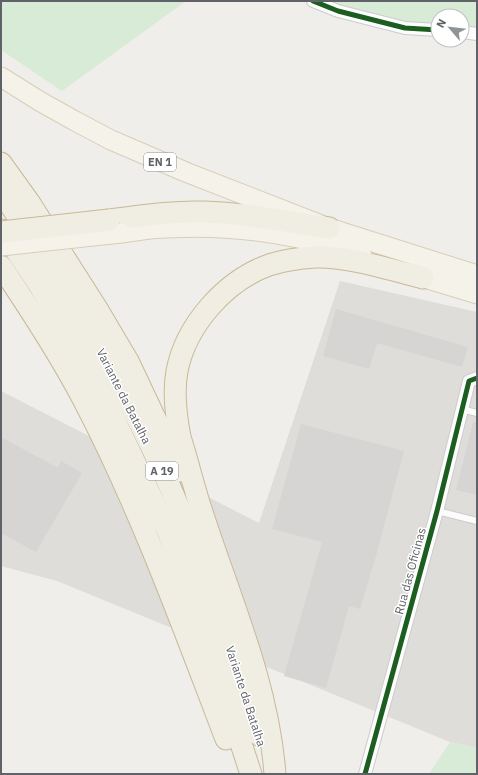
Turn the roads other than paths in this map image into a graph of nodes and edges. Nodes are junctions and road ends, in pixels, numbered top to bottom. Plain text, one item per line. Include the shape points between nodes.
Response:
1 (313, 1) edge
2 (430, 30) edge
3 (1, 77) edge
4 (1, 163) edge
5 (1, 192) edge
6 (115, 226) junction
7 (1, 228) edge
8 (329, 228) junction
9 (1, 232) edge
10 (1, 246) edge
11 (441, 263) junction
12 (1, 266) edge
13 (477, 266) edge
14 (477, 275) edge
15 (423, 278) junction
16 (477, 294) edge
17 (477, 378) edge
18 (461, 409) junction
19 (477, 413) edge
20 (437, 511) junction
21 (202, 512) junction
22 (477, 521) edge
23 (239, 774) edge
24 (251, 774) edge
25 (274, 774) edge
26 (365, 774) edge

1 - 2 street via 338,11 405,28
3 - 8 main road, EN 1 via 111,140
4 - 21 highway via 29,202 128,361 175,462
5 - 25 highway, Variante da Batalha / A 19 via 88,327 130,403 189,532
6 - 8 highway via 160,214 203,212
6 - 9 highway, bridge
6 - 10 main road, bridge
6 - 15 main road via 217,227 281,234 337,248
7 - 24 highway, Variante da Batalha / A 19 via 38,283 98,385 165,526 203,628
8 - 11 main road, EN 1
11 - 13 street
11 - 14 main road, EN 1
12 - 23 highway via 50,341 83,398 124,484 145,529
15 - 16 main road
15 - 21 highway via 337,258 303,258 268,265 220,295 197,322 180,358 177,371 176,413 179,431
17 - 18 street, Rua das Oficinas via 469,381
18 - 19 lane
18 - 20 street, Rua das Oficinas
20 - 22 lane
20 - 26 street, Rua das Oficinas
21 - 25 highway via 248,644 273,746

